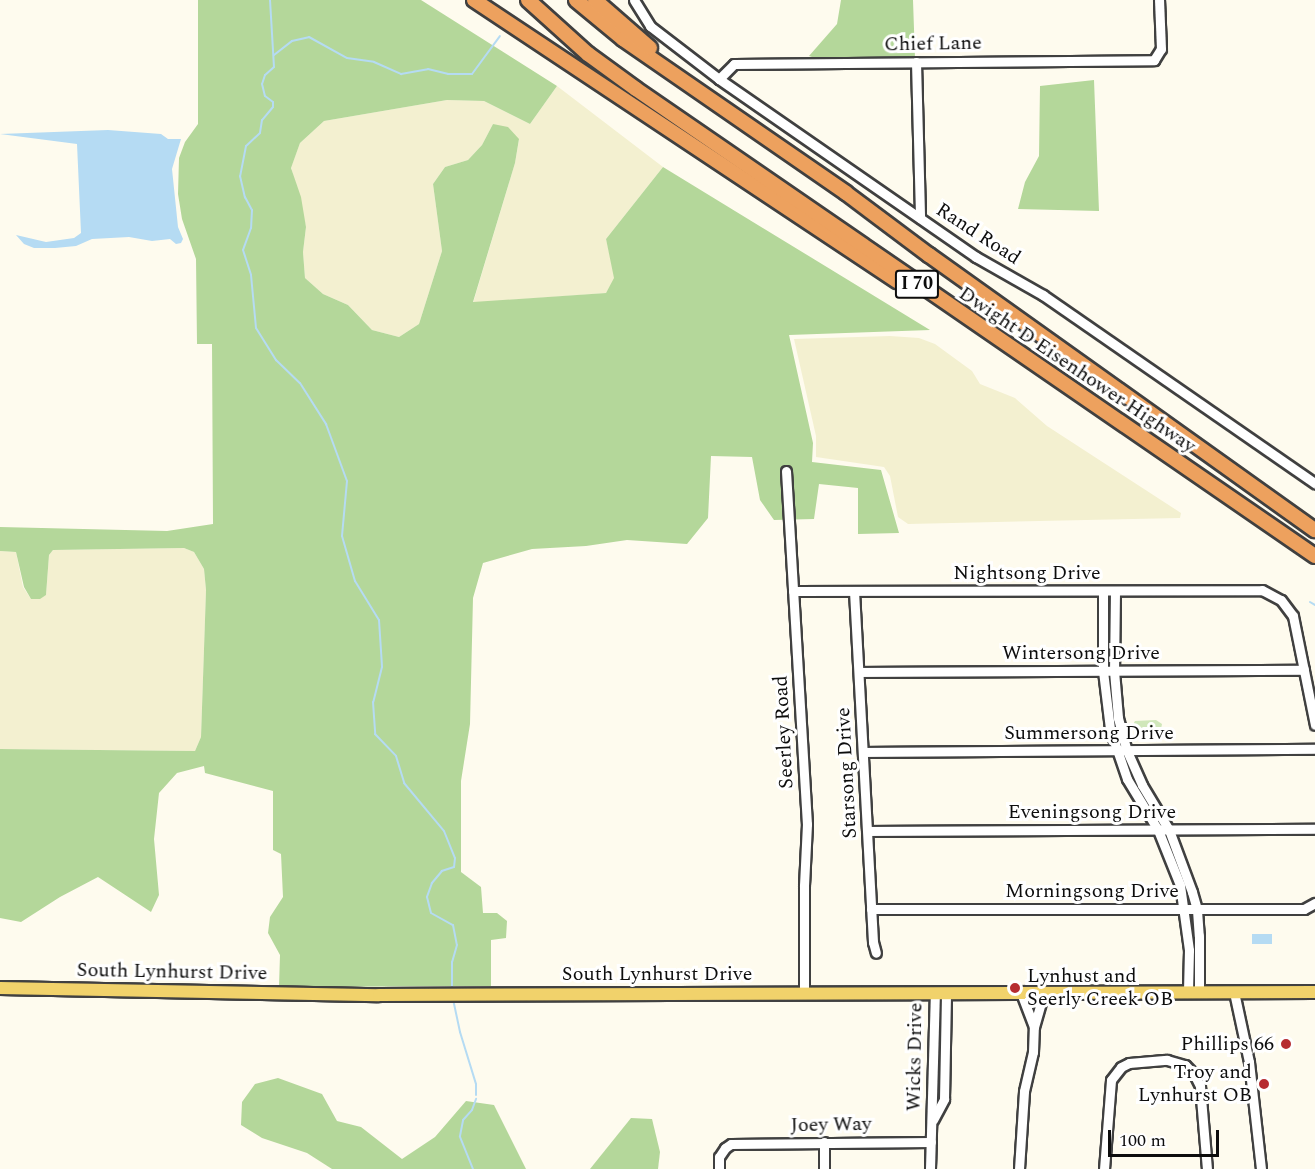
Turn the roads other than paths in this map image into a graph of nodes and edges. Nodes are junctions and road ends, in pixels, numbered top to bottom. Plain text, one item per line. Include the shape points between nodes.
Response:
1 (474, 0) edge
2 (528, 0) edge
3 (576, 0) edge
4 (595, 0) edge
5 (634, 0) edge
6 (1159, 0) edge
7 (916, 62) junction
8 (719, 79) junction
9 (715, 101) junction
10 (920, 218) junction
11 (1032, 363) junction
12 (786, 471) dead end
13 (1315, 483) edge
14 (1315, 530) edge
15 (1315, 556) edge
16 (793, 591) junction
17 (854, 591) junction
18 (1103, 591) junction
19 (1115, 591) junction
20 (1304, 670) junction
21 (1103, 671) junction
22 (1114, 671) junction
23 (859, 672) junction
24 (1315, 725) edge
25 (1315, 749) edge
26 (1122, 751) junction
27 (864, 752) junction
28 (1169, 830) junction
29 (1315, 830) edge
30 (869, 831) junction
31 (1158, 831) junction
32 (1314, 905) edge
33 (871, 909) junction
34 (1185, 910) junction
35 (1197, 910) junction
36 (876, 953) dead end
37 (0, 988) edge
38 (804, 992) junction
39 (941, 992) junction
40 (1194, 992) junction
41 (1234, 992) junction
42 (1315, 992) edge
43 (1021, 993) junction
44 (1044, 993) junction
45 (1034, 1027) junction
46 (824, 1142) junction
47 (931, 1142) junction
48 (718, 1169) edge
49 (824, 1169) edge
50 (930, 1169) edge
51 (1019, 1169) edge
52 (1104, 1169) edge
53 (1207, 1169) edge
54 (1261, 1169) edge

1 - 11 highway via 916,294
2 - 11 highway, Dwight D Eisenhower Highway / I 70 via 588,54 628,83
3 - 9 highway, Dwight D Eisenhower Highway / I 70 via 623,39
4 - 9 highway
5 - 8 street, Rand Road via 650,26
6 - 7 street, Chief Lane via 1161,49 1154,60
7 - 8 street, Chief Lane via 734,64
7 - 10 street
8 - 10 street, Rand Road
9 - 14 highway, Dwight D Eisenhower Highway / I 70
10 - 13 street, Rand Road via 993,268 1043,295
11 - 15 highway, Dwight D Eisenhower Highway / I 70
12 - 16 street, Seerley Road
16 - 17 street, Nightsong Drive
16 - 38 street, Seerley Road via 807,824
17 - 18 street, Nightsong Drive
17 - 23 street, Starsong Drive
18 - 19 street, Nightsong Drive
18 - 21 street
19 - 20 street, Nightsong Drive via 1262,590 1289,607
19 - 22 street
20 - 22 street, Wintersong Drive
20 - 24 street
21 - 22 street, Wintersong Drive
21 - 23 street, Wintersong Drive
21 - 26 street via 1110,729
22 - 26 street
23 - 27 street, Starsong Drive
25 - 26 street, Summersong Drive
26 - 27 street, Summersong Drive
26 - 28 street
26 - 31 street via 1127,780
27 - 30 street, Starsong Drive
28 - 29 street, Eveningsong Drive
28 - 31 street, Eveningsong Drive
28 - 35 street
30 - 31 street, Eveningsong Drive
30 - 33 street, Starsong Drive
31 - 34 street
32 - 35 street, Morningsong Drive via 1304,909
33 - 34 street, Morningsong Drive
33 - 36 street, Starsong Drive
34 - 35 street, Morningsong Drive
34 - 40 street
35 - 40 street
37 - 38 main road, South Lynhurst Drive via 444,995
38 - 39 main road, South Lynhurst Drive
39 - 43 main road, South Lynhurst Drive
39 - 47 street, Wicks Drive via 944,1099 932,1122
40 - 41 main road, South Lynhurst Drive
40 - 44 main road, South Lynhurst Drive
41 - 42 main road, South Lynhurst Drive
41 - 54 street via 1249,1062
43 - 44 main road, South Lynhurst Drive
43 - 45 street
44 - 45 street
45 - 51 street via 1023,1100
46 - 47 street, Joey Way
46 - 48 street, Joey Way via 731,1144 719,1157
46 - 49 street
47 - 50 street, Wicks Drive
52 - 53 street via 1111,1080 1129,1063 1167,1060 1185,1065 1199,1083

